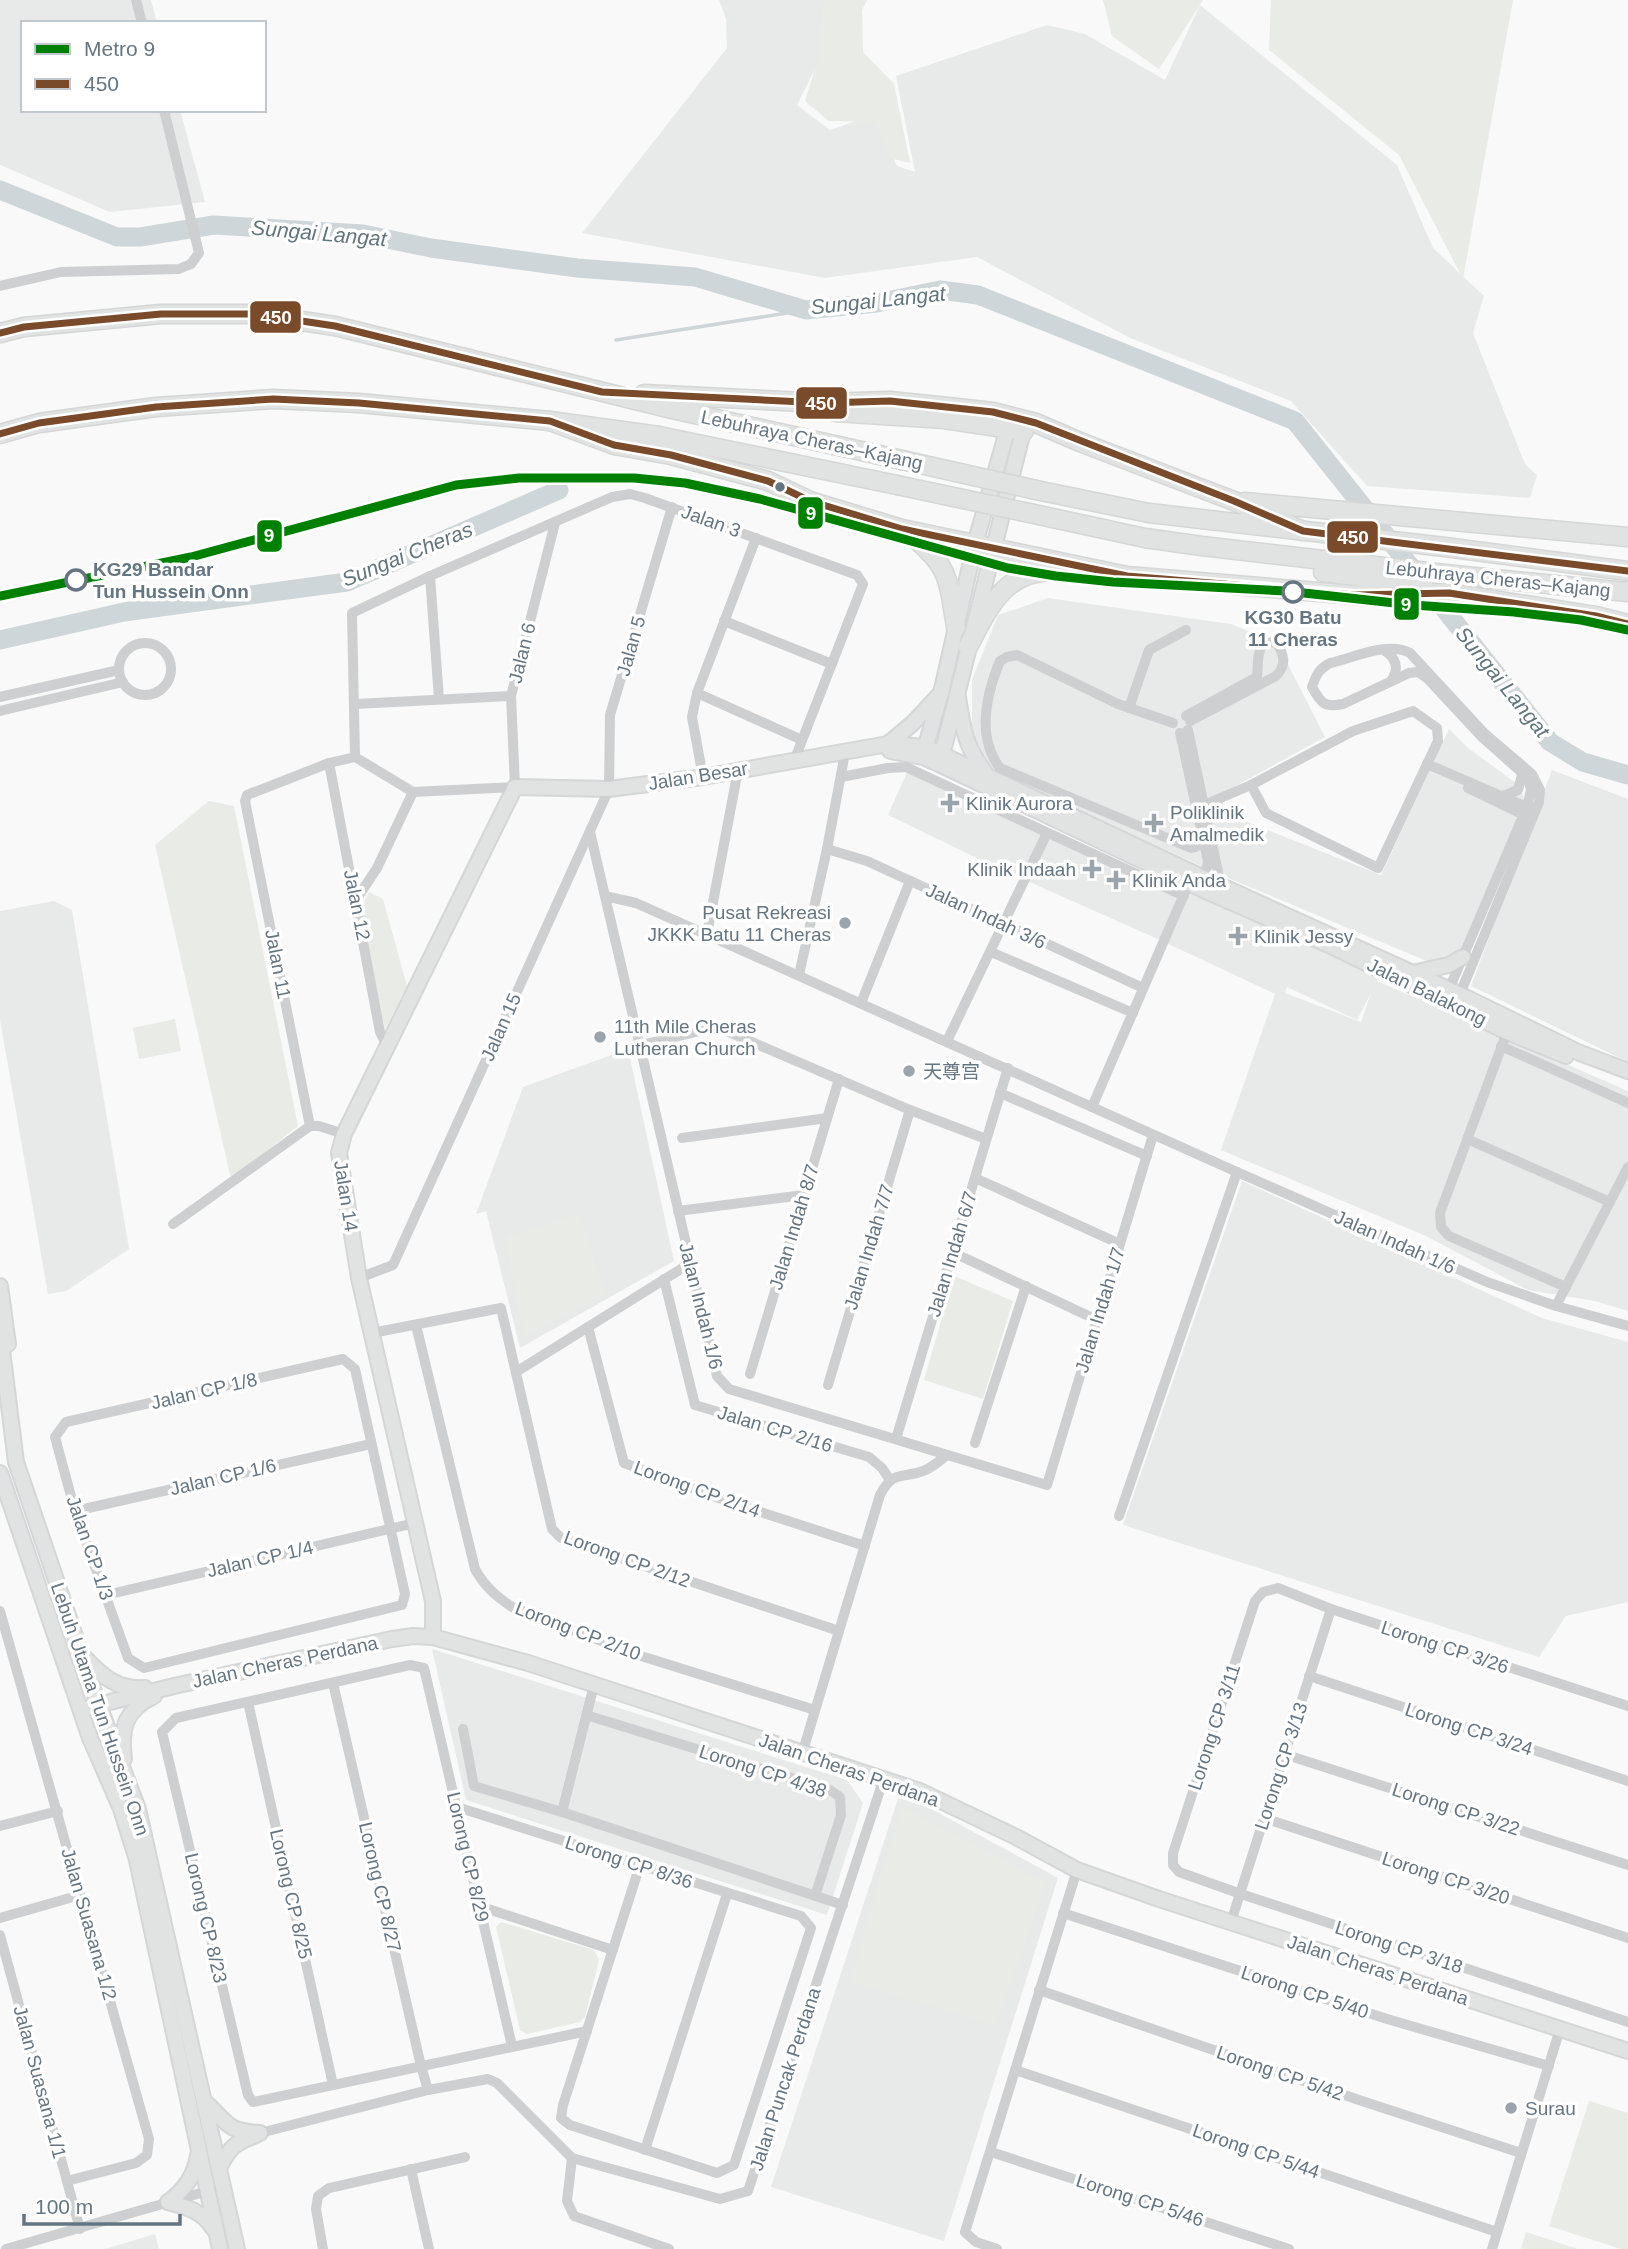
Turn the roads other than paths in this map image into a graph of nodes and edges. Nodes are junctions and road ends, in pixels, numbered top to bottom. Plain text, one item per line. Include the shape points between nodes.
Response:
1 (136, 0) edge
2 (141, 21) edge
3 (164, 112) edge
4 (0, 286) edge
5 (0, 333) edge
6 (602, 392) junction
7 (742, 400) junction
8 (550, 421) junction
9 (1015, 429) junction
10 (0, 434) edge
11 (1080, 442) junction
12 (1234, 501) junction
13 (672, 507) junction
14 (555, 523) junction
15 (902, 529) junction
16 (1303, 531) junction
17 (1628, 537) edge
18 (756, 538) junction
19 (975, 544) junction
20 (1202, 546) junction
21 (993, 548) junction
22 (1628, 571) edge
23 (430, 576) junction
24 (1127, 576) junction
25 (1456, 591) junction
26 (1628, 592) edge
27 (1628, 613) edge
28 (724, 621) junction
29 (1628, 624) edge
30 (956, 627) junction
31 (1186, 630) dead end
32 (968, 647) junction
33 (1384, 650) junction
34 (832, 664) junction
35 (119, 670) junction
36 (1391, 681) junction
37 (123, 682) junction
38 (949, 689) junction
39 (697, 693) junction
40 (511, 696) junction
41 (0, 697) edge
42 (439, 699) junction
43 (355, 704) junction
44 (1129, 708) junction
45 (0, 712) edge
46 (961, 719) junction
47 (984, 720) junction
48 (1186, 725) junction
49 (802, 740) junction
50 (883, 746) junction
51 (925, 752) junction
52 (845, 753) junction
53 (355, 757) junction
54 (941, 758) junction
55 (794, 761) junction
56 (329, 763) junction
57 (1430, 765) junction
58 (738, 770) junction
59 (1520, 770) junction
60 (988, 775) junction
61 (703, 777) junction
62 (841, 777) junction
63 (1251, 785) junction
64 (515, 787) junction
65 (609, 789) junction
66 (413, 792) junction
67 (1503, 796) junction
68 (1204, 804) junction
69 (1527, 814) junction
70 (590, 832) junction
71 (1202, 832) junction
72 (1047, 833) junction
73 (827, 849) junction
74 (910, 881) junction
75 (1189, 884) junction
76 (1221, 886) junction
77 (605, 896) junction
78 (356, 901) junction
79 (1002, 925) junction
80 (707, 934) junction
81 (990, 952) junction
82 (1463, 957) junction
83 (1412, 973) junction
84 (799, 975) junction
85 (1143, 988) junction
86 (1452, 998) junction
87 (861, 1003) junction
88 (1133, 1013) junction
89 (1507, 1031) junction
90 (947, 1041) junction
91 (641, 1045) junction
92 (387, 1046) junction
93 (1502, 1046) junction
94 (1008, 1068) junction
95 (1628, 1071) edge
96 (839, 1079) junction
97 (1628, 1080) edge
98 (1000, 1093) junction
99 (1628, 1103) edge
100 (1092, 1107) junction
101 (910, 1110) junction
102 (827, 1118) junction
103 (310, 1126) junction
104 (344, 1134) junction
105 (1153, 1135) junction
106 (682, 1138) dead end
107 (986, 1139) junction
108 (1467, 1139) junction
109 (1147, 1156) junction
110 (1628, 1167) edge
111 (1237, 1172) junction
112 (975, 1178) junction
113 (804, 1195) junction
114 (1610, 1202) junction
115 (678, 1211) junction
116 (173, 1224) dead end
117 (1120, 1244) junction
118 (952, 1252) junction
119 (689, 1264) junction
120 (359, 1278) junction
121 (664, 1279) junction
122 (0, 1286) edge
123 (1026, 1286) junction
124 (1566, 1287) junction
125 (1556, 1306) junction
126 (1097, 1320) junction
127 (416, 1325) junction
128 (1628, 1326) edge
129 (588, 1327) junction
130 (372, 1333) junction
131 (0, 1334) edge
132 (516, 1372) junction
133 (750, 1374) dead end
134 (828, 1385) dead end
135 (66, 1422) joint
136 (896, 1439) junction
137 (975, 1443) dead end
138 (371, 1444) junction
139 (13, 1445) junction
140 (947, 1455) junction
141 (0, 1473) edge
142 (890, 1480) junction
143 (1047, 1485) joint
144 (75, 1511) junction
145 (1119, 1516) dead end
146 (415, 1523) junction
147 (390, 1529) junction
148 (865, 1546) junction
149 (1263, 1592) joint
150 (106, 1595) junction
151 (1331, 1609) junction
152 (0, 1611) edge
153 (839, 1630) junction
154 (433, 1637) junction
155 (59, 1646) junction
156 (80, 1652) junction
157 (1309, 1676) junction
158 (333, 1682) junction
159 (594, 1685) junction
160 (174, 1686) junction
161 (248, 1702) junction
162 (94, 1706) junction
163 (1628, 1706) edge
164 (815, 1710) junction
165 (586, 1715) junction
166 (463, 1729) dead end
167 (802, 1754) junction
168 (1284, 1754) junction
169 (102, 1765) junction
170 (127, 1778) junction
171 (883, 1780) junction
172 (1628, 1781) edge
173 (457, 1807) junction
174 (58, 1811) junction
175 (562, 1812) junction
176 (1264, 1818) junction
177 (0, 1826) edge
178 (639, 1865) junction
179 (1172, 1865) joint
180 (1628, 1865) edge
181 (1077, 1870) junction
182 (727, 1894) junction
183 (1241, 1894) junction
184 (80, 1895) junction
185 (815, 1896) junction
186 (843, 1905) junction
187 (479, 1906) junction
188 (1063, 1913) junction
189 (0, 1918) edge
190 (1231, 1922) junction
191 (0, 1935) edge
192 (1628, 1938) edge
193 (613, 1950) junction
194 (1040, 1990) junction
195 (1628, 2022) edge
196 (1560, 2029) junction
197 (587, 2031) junction
198 (512, 2046) junction
199 (1628, 2051) edge
200 (421, 2066) junction
201 (1549, 2066) junction
202 (1014, 2070) junction
203 (334, 2085) junction
204 (428, 2090) junction
205 (205, 2102) junction
206 (260, 2133) junction
207 (199, 2150) junction
208 (645, 2150) junction
209 (990, 2152) junction
210 (1521, 2153) junction
211 (465, 2157) dead end
212 (572, 2158) junction
213 (220, 2165) junction
214 (411, 2169) junction
215 (67, 2181) junction
216 (223, 2188) junction
217 (208, 2191) junction
218 (168, 2202) junction
219 (80, 2228) junction
220 (1497, 2232) junction
221 (218, 2243) edge
222 (6, 2249) edge
223 (237, 2249) edge
224 (323, 2249) edge
225 (429, 2249) edge
226 (668, 2249) edge
227 (997, 2249) edge
228 (1289, 2249) edge
229 (1492, 2249) edge

1 - 2 street
3 - 4 street via 199,253 191,264 179,269 61,272
5 - 6 highway, Lebuhraya Cheras–Kajang via 161,314 255,314 335,326
6 - 7 highway
6 - 16 highway, Lebuhraya Cheras–Kajang, bridge via 1149,513
7 - 9 highway
7 - 11 highway via 890,401 993,412 1036,423
8 - 10 highway, Lebuhraya Cheras–Kajang via 273,399 156,407 39,423
8 - 15 highway via 614,445 768,481 810,501
8 - 20 highway, Lebuhraya Cheras–Kajang, bridge via 659,436
9 - 11 highway
9 - 19 street
9 - 21 street
11 - 12 highway
12 - 16 highway
12 - 17 highway
13 - 14 street, Jalan 3 via 621,495
13 - 18 street, Jalan 3
13 - 65 street, Jalan 5 via 610,715
14 - 23 street, Jalan 3
14 - 40 street, Jalan 6
15 - 19 highway
15 - 30 highway via 940,562
16 - 22 highway, Lebuhraya Cheras–Kajang
18 - 28 street
18 - 34 street, Jalan 3 via 857,575 863,584
19 - 21 highway
19 - 30 street
20 - 25 highway via 1245,560
20 - 26 highway, Lebuhraya Cheras–Kajang
21 - 24 highway
21 - 32 street
23 - 42 street
23 - 43 street, Jalan 3 via 352,613
24 - 25 highway via 1355,595
24 - 32 highway via 1046,570 1024,577 1007,586 988,608
25 - 27 highway via 1559,600
25 - 29 highway
28 - 34 street
28 - 39 street
30 - 38 street
31 - 44 street via 1149,650
32 - 38 street
33 - 36 street via 1396,664
33 - 36 street via 1322,667 1312,687 1320,701 1331,707
33 - 69 street via 1410,653 1484,733 1531,774 1541,795
34 - 49 street
35 - 37 street
35 - 37 street via 124,653 138,643 156,645 168,657 171,674 155,693 139,694
35 - 41 street
36 - 59 street via 1414,672 1424,675
37 - 45 street
38 - 46 street
38 - 50 street
38 - 51 street
38 - 54 street
39 - 49 street
39 - 61 street via 692,717
40 - 42 street
40 - 64 street, Jalan 6
42 - 43 street
43 - 53 street
44 - 47 street via 1017,655 1000,661
44 - 48 street via 1173,723 1178,716
46 - 47 street
46 - 60 street via 967,744
47 - 71 street via 992,759 1000,768 1191,848 1200,844
48 - 48 street via 1257,677 1259,650 1270,641 1277,643 1284,663 1276,676
48 - 68 street
48 - 71 street
49 - 55 street
50 - 51 street, Jalan Besar
50 - 52 street, Jalan Besar
51 - 54 street
52 - 55 street, Jalan Besar
52 - 62 street
53 - 56 street
53 - 66 street
54 - 60 street, Jalan Balakong
54 - 75 street, Jalan Balakong
55 - 58 street, Jalan Besar
56 - 78 street, Jalan 12
56 - 103 street, Jalan 11 via 253,791 245,801
57 - 63 street via 1437,728 1413,711 1353,731
57 - 63 street via 1378,868 1266,813
57 - 67 street
57 - 69 street via 1438,773
58 - 61 street, Jalan Besar
58 - 80 street
59 - 67 street via 1518,790
59 - 69 street via 1530,784
60 - 75 street, Jalan Balakong
61 - 65 street, Jalan Besar
62 - 72 street via 906,767
62 - 73 street
63 - 68 street
64 - 65 street, Jalan Besar
64 - 66 street
64 - 92 street, Jalan 14
65 - 70 street, Jalan 15
66 - 78 street via 377,869
67 - 69 street
68 - 76 street
69 - 82 street
69 - 86 street
70 - 77 street, Jalan Indah 1/6
70 - 120 street, Jalan 15 via 393,1265
71 - 75 street via 1208,867
72 - 75 street
72 - 79 street
73 - 74 street, Jalan Indah 3/6 via 859,857
73 - 84 street
74 - 79 street, Jalan Indah 3/6
74 - 87 street
75 - 76 street, Jalan Balakong
75 - 85 street
75 - 86 street, Jalan Balakong
76 - 83 street, Jalan Balakong
77 - 80 street, Jalan Indah 1/6 via 636,903
77 - 91 street, Jalan Indah 1/6
78 - 92 street, Jalan 12 via 380,1032
79 - 81 street
79 - 85 street, Jalan Indah 3/6
80 - 84 street, Jalan Indah 1/6
81 - 88 street, Jalan Indah 3/6
81 - 90 street
82 - 83 street via 1450,965
82 - 86 street
83 - 86 street, Jalan Balakong
84 - 87 street, Jalan Indah 1/6
85 - 88 street
86 - 89 street, Jalan Balakong
86 - 95 street, Jalan Balakong
87 - 90 street, Jalan Indah 1/6
88 - 100 street
89 - 93 street
89 - 97 street, Jalan Balakong
90 - 94 street, Jalan Indah 1/6
91 - 96 street via 713,1028
91 - 115 street, Jalan Indah 1/6
92 - 104 street, Jalan 14
93 - 99 street
93 - 108 street
94 - 98 street, Jalan Indah 6/7
94 - 100 street, Jalan Indah 1/6
96 - 101 street
96 - 102 street, Jalan Indah 8/7
98 - 107 street, Jalan Indah 6/7
98 - 109 street
100 - 105 street, Jalan Indah 1/6
101 - 107 street
101 - 134 street, Jalan Indah 7/7
102 - 106 street
102 - 113 street, Jalan Indah 8/7
103 - 104 street
103 - 116 street
104 - 120 street, Jalan 14 via 340,1162
105 - 109 street, Jalan Indah 1/7
105 - 111 street, Jalan Indah 1/6
107 - 112 street, Jalan Indah 6/7
108 - 114 street
108 - 124 street via 1440,1213 1441,1227 1448,1236
109 - 117 street, Jalan Indah 1/7
110 - 114 street
111 - 125 street, Jalan Indah 1/6 via 1487,1282
111 - 145 street
112 - 117 street
112 - 118 street, Jalan Indah 6/7
113 - 115 street
113 - 133 street, Jalan Indah 8/7
114 - 124 street
115 - 119 street, Jalan Indah 1/6
117 - 126 street, Jalan Indah 1/7
118 - 123 street
118 - 136 street, Jalan Indah 6/7
119 - 121 street
119 - 136 street, Jalan Indah 1/6 via 717,1376 729,1389
120 - 130 street, Jalan 14
121 - 129 street
121 - 142 street, Jalan CP 2/16 via 695,1405 869,1457
122 - 139 street via 18,1411
123 - 126 street
123 - 137 street
124 - 125 street
125 - 128 street, Jalan Indah 1/6
126 - 143 street, Jalan Indah 1/7
127 - 130 street
127 - 132 street, Lorong CP 2/12 via 501,1308
127 - 164 street, Lorong CP 2/10 via 475,1569 494,1595 512,1607 641,1656
129 - 132 street
129 - 148 street, Lorong CP 2/14 via 624,1463
130 - 146 street, Jalan 14
131 - 139 street, Lebuh Utama Tun Hussein Onn
132 - 153 street, Lorong CP 2/12 via 552,1529 561,1538
135 - 138 street, Jalan CP 1/8 via 343,1359 355,1369
135 - 144 street, Jalan CP 1/3 via 55,1437
136 - 140 street, Jalan Indah 1/6
138 - 144 street, Jalan CP 1/6
138 - 147 street
139 - 156 street, Lebuh Utama Tun Hussein Onn
140 - 142 street via 932,1467
140 - 143 street, Jalan Indah 1/6
141 - 155 street, Lebuh Utama Tun Hussein Onn
142 - 148 street via 880,1495
144 - 150 street, Jalan CP 1/3
146 - 147 street, Jalan CP 1/4
146 - 154 street, Jalan 14 via 433,1601
147 - 150 street, Jalan CP 1/4
147 - 150 street, Jalan CP 1/3 via 405,1594 402,1605 144,1668 128,1658
148 - 153 street
149 - 151 street, Lorong CP 3/26 via 1278,1588
149 - 179 street, Lorong CP 3/11 via 1255,1601
151 - 157 street, Lorong CP 3/13
151 - 163 street, Lorong CP 3/26
152 - 174 street, Jalan Suasana 1/2
153 - 164 street
154 - 159 street, Jalan Cheras Perdana
154 - 160 street, Jalan Cheras Perdana via 392,1639
155 - 162 street via 81,1699
155 - 169 street, Lebuh Utama Tun Hussein Onn
156 - 160 street via 119,1685 140,1689
156 - 162 street, Lebuh Utama Tun Hussein Onn
157 - 168 street, Lorong CP 3/13
157 - 172 street, Lorong CP 3/24
158 - 161 street
158 - 173 street, Lorong CP 8/29 via 410,1665 424,1668
158 - 200 street, Lorong CP 8/27
159 - 165 street
159 - 167 street, Jalan Cheras Perdana
160 - 162 street, Jalan Cheras Perdana
160 - 170 street via 142,1702 127,1719 123,1731
161 - 203 street, Lorong CP 8/25
161 - 203 street, Lorong CP 8/23 via 176,1718 162,1732 248,2095 253,2102
162 - 169 street via 89,1722
162 - 170 street, Lebuh Utama Tun Hussein Onn
164 - 167 street
165 - 175 street
165 - 185 street, Lorong CP 4/38 via 830,1790 840,1797 841,1815
166 - 175 street via 474,1786
167 - 171 street, Jalan Cheras Perdana
168 - 176 street, Lorong CP 3/13
168 - 180 street, Lorong CP 3/22
169 - 207 street, Lebuh Utama Tun Hussein Onn via 137,1860
170 - 205 street, Lebuh Utama Tun Hussein Onn
171 - 181 street, Jalan Cheras Perdana via 920,1791
171 - 186 street, Jalan Puncak Perdana
173 - 178 street, Lorong CP 8/36
173 - 187 street, Lorong CP 8/29
174 - 177 street
174 - 184 street, Jalan Suasana 1/2
175 - 185 street
176 - 183 street, Lorong CP 3/13
176 - 192 street, Lorong CP 3/20
178 - 182 street, Lorong CP 8/36
178 - 193 street
179 - 183 street, Lorong CP 3/18 via 1179,1872
181 - 188 street
181 - 190 street, Jalan Cheras Perdana
182 - 208 street
182 - 208 street, Lorong CP 8/36 via 801,1916 811,1928 734,2165 718,2173
183 - 190 street, Lorong CP 3/13
183 - 195 street, Lorong CP 3/18
184 - 189 street
184 - 215 street, Jalan Suasana 1/2 via 149,2139 147,2154 136,2163
185 - 186 street
186 - 212 street, Jalan Puncak Perdana via 748,2191 720,2199
187 - 193 street
187 - 198 street, Lorong CP 8/29
188 - 194 street
188 - 201 street, Lorong CP 5/40 via 1387,2019
190 - 196 street, Jalan Cheras Perdana
191 - 215 street, Jalan Suasana 1/1
193 - 197 street
194 - 202 street
194 - 210 street, Lorong CP 5/42
196 - 199 street, Jalan Cheras Perdana
196 - 201 street
197 - 198 street
197 - 208 street via 561,2118
198 - 200 street
200 - 203 street
200 - 204 street, Lorong CP 8/27
201 - 210 street
202 - 209 street
202 - 220 street, Lorong CP 5/44
204 - 206 street, Jalan Puncak Perdana
204 - 212 street, Jalan Puncak Perdana via 488,2079 497,2083
205 - 206 street via 230,2128
205 - 213 street, Lebuh Utama Tun Hussein Onn
206 - 213 street via 237,2141
207 - 217 street, Lebuh Utama Tun Hussein Onn
207 - 218 street via 188,2183
209 - 227 street via 965,2232 976,2242
209 - 228 street, Lorong CP 5/46
210 - 220 street
211 - 214 street
212 - 226 street via 567,2200 574,2216
213 - 216 street, Lebuh Utama Tun Hussein Onn
214 - 224 street via 329,2188 318,2196
214 - 225 street
215 - 219 street, Jalan Suasana 1/1
216 - 217 street
216 - 223 street, Lebuh Utama Tun Hussein Onn
217 - 218 street
217 - 221 street, Lebuh Utama Tun Hussein Onn
218 - 219 street
218 - 221 street via 203,2215
219 - 222 street
220 - 229 street

